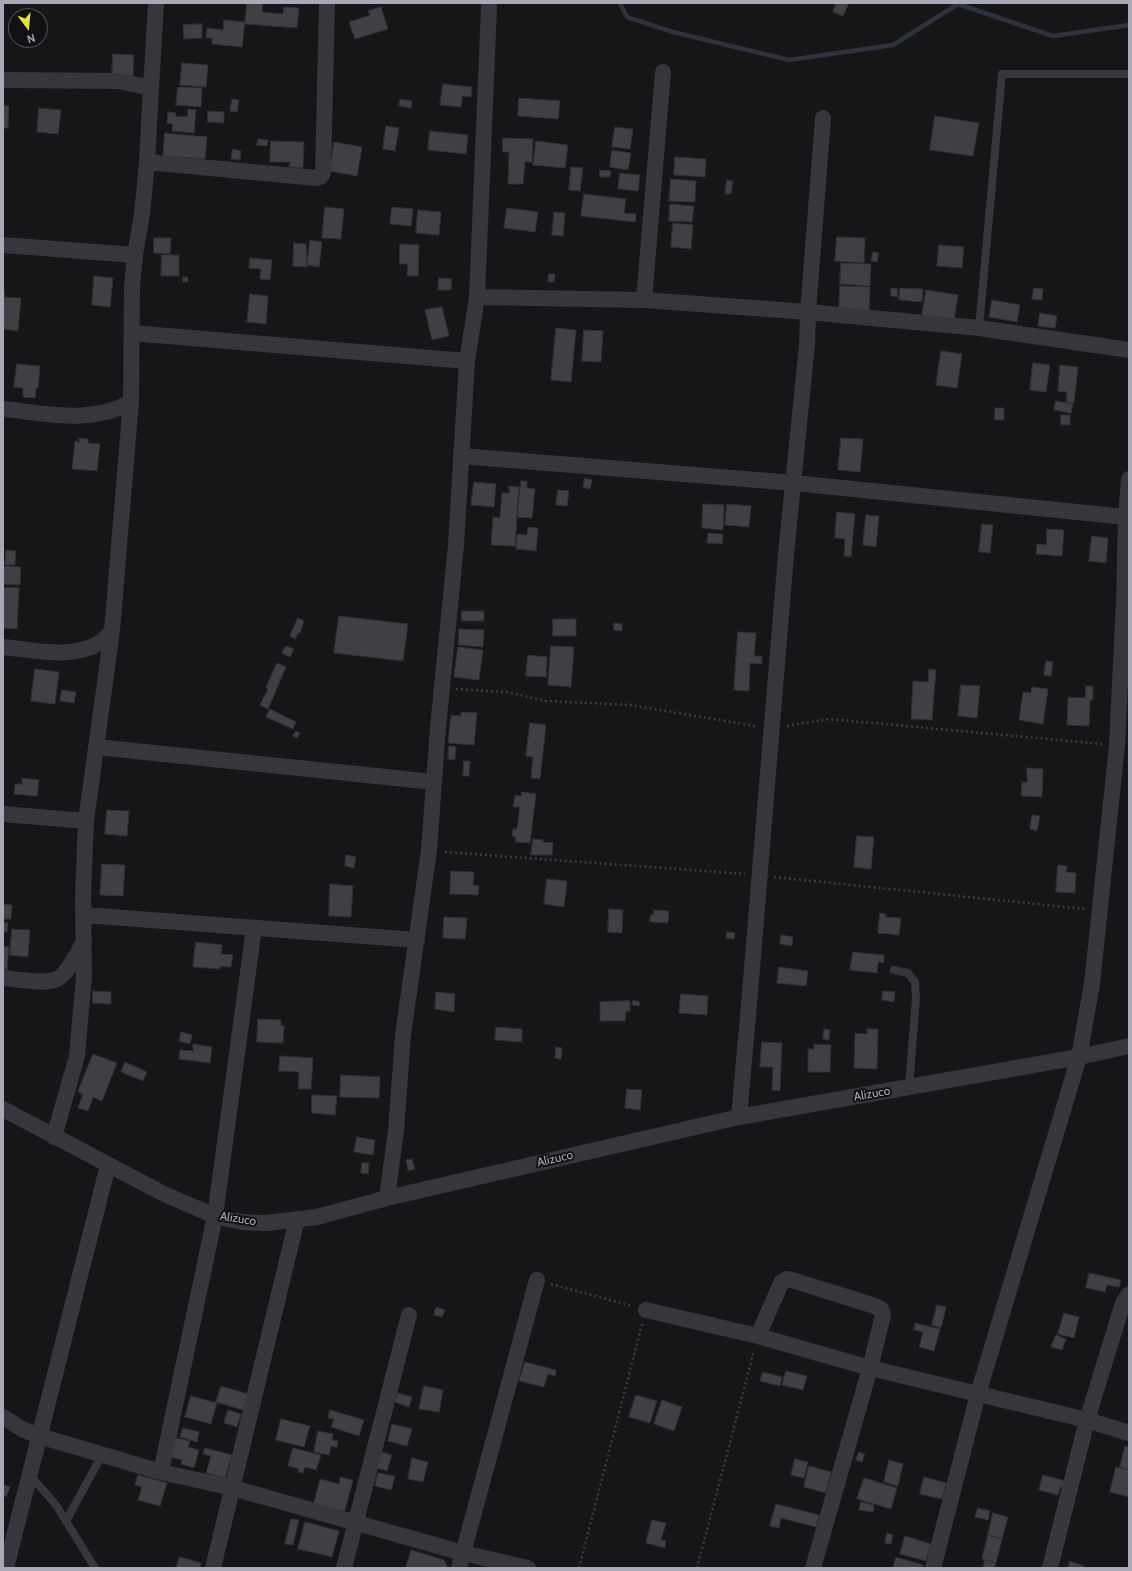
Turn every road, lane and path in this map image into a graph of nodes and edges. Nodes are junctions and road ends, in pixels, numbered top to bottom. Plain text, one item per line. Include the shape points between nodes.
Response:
1 (156, 3) edge
2 (327, 3) edge
3 (489, 7) dead end
4 (663, 72) dead end
5 (1129, 74) edge
6 (3, 80) edge
7 (151, 88) junction
8 (823, 118) dead end
9 (147, 162) junction
10 (3, 245) edge
11 (135, 255) junction
12 (477, 297) junction
13 (644, 300) junction
14 (808, 312) junction
15 (979, 328) junction
16 (132, 334) junction
17 (1129, 350) edge
18 (467, 361) junction
19 (131, 402) junction
20 (3, 409) edge
21 (461, 456) junction
22 (1129, 479) edge
23 (794, 483) junction
24 (1126, 517) junction
25 (112, 631) junction
26 (3, 647) edge
27 (1123, 746) edge
28 (96, 747) junction
29 (434, 782) junction
30 (3, 814) edge
31 (86, 821) junction
32 (84, 915) junction
33 (254, 928) junction
34 (417, 940) junction
35 (84, 941) junction
36 (894, 970) dead end
37 (3, 978) edge
38 (1129, 1046) edge
39 (1079, 1057) junction
40 (909, 1087) junction
41 (3, 1109) edge
42 (739, 1117) junction
43 (54, 1137) junction
44 (108, 1165) junction
45 (387, 1198) junction
46 (215, 1216) junction
47 (297, 1219) junction
48 (537, 1280) joint
49 (1129, 1294) edge
50 (646, 1310) junction
51 (410, 1315) dead end
52 (758, 1336) junction
53 (870, 1368) junction
54 (978, 1394) junction
55 (3, 1417) edge
56 (1087, 1420) junction
57 (1129, 1433) edge
58 (39, 1436) junction
59 (102, 1455) junction
60 (161, 1472) junction
61 (30, 1475) junction
62 (233, 1488) junction
63 (66, 1521) junction
64 (357, 1523) junction
65 (461, 1561) edge
66 (6, 1568) edge
67 (95, 1568) edge
68 (212, 1568) edge
69 (344, 1568) edge
70 (528, 1568) edge
71 (580, 1568) edge
72 (697, 1568) edge
73 (813, 1568) edge
74 (933, 1568) edge
75 (1050, 1568) edge

1 - 7 street
2 - 9 street via 323,173 320,177
3 - 12 street
4 - 13 street
5 - 15 lane via 1002,74
6 - 7 street via 118,81
7 - 9 street
8 - 14 street
9 - 11 street
10 - 11 street
11 - 16 street
12 - 13 street
12 - 18 street
13 - 14 street
14 - 15 street
14 - 23 street
15 - 17 street
16 - 18 street
16 - 19 street
18 - 21 street
19 - 20 street via 110,412 80,417
19 - 25 street
21 - 23 street
21 - 29 street via 456,545
22 - 24 street
23 - 24 street
23 - 42 street
24 - 27 street
25 - 26 street via 89,648 74,652
25 - 28 street
27 - 39 street via 1092,984
28 - 29 street
28 - 31 street
29 - 34 street via 429,850
30 - 31 street
31 - 32 street
32 - 33 street
32 - 35 street
33 - 34 street
33 - 46 street
34 - 45 street via 403,1035 396,1131
35 - 37 street via 68,968 58,979 48,981
35 - 43 street via 84,977 77,1056
36 - 40 lane via 908,973 915,982
38 - 39 street, Alizuco
39 - 40 street, Alizuco
39 - 54 street
40 - 42 street, Alizuco
41 - 43 street, Alizuco
42 - 45 street, Alizuco
43 - 44 street, Alizuco
44 - 46 street, Alizuco via 164,1194
44 - 58 street
45 - 47 street, Alizuco via 317,1217
46 - 47 street, Alizuco via 241,1222 266,1223
46 - 60 street
47 - 62 street
48 - 50 path
48 - 65 street
49 - 56 street via 1123,1303
50 - 52 street
50 - 71 path
51 - 64 street
52 - 53 street
52 - 53 street via 781,1282 792,1280 881,1309 883,1314
52 - 72 path
53 - 54 street
53 - 73 street
54 - 56 street
54 - 74 street
55 - 58 street
56 - 57 street
56 - 75 street
58 - 59 street
58 - 61 street
59 - 60 street
59 - 63 lane
60 - 62 street
61 - 63 lane
61 - 66 street
62 - 64 street
62 - 68 street
63 - 67 lane
64 - 65 street
64 - 69 street
65 - 70 street

